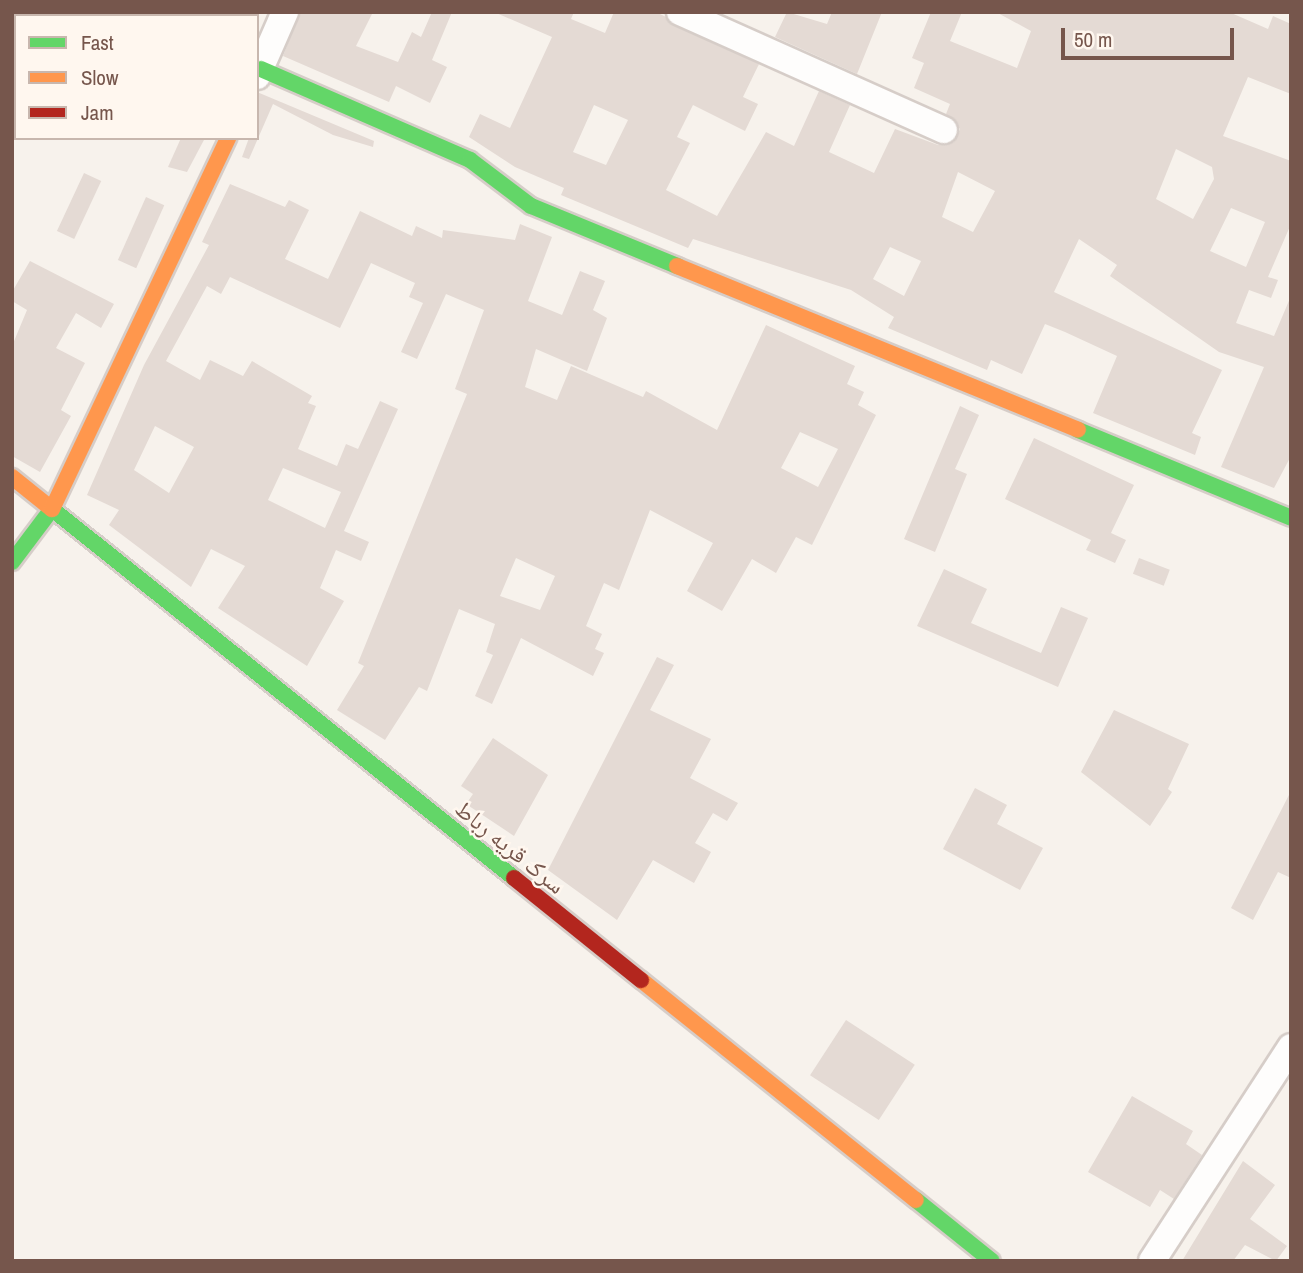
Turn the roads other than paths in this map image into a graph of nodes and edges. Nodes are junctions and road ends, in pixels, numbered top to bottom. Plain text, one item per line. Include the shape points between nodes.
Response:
1 (285, 12) edge
2 (680, 12) edge
3 (259, 72) edge
4 (944, 130) dead end
5 (227, 140) edge
6 (12, 477) edge
7 (52, 509) junction
8 (1291, 518) edge
9 (12, 562) edge
10 (1291, 1047) edge
11 (992, 1261) edge
12 (1152, 1261) edge

1 - 3 street
2 - 4 street
3 - 8 street via 470,160 531,206
5 - 7 street
6 - 7 street, سرک قریه رباط
7 - 9 street
7 - 11 street, سرک قریه رباط
10 - 12 street

